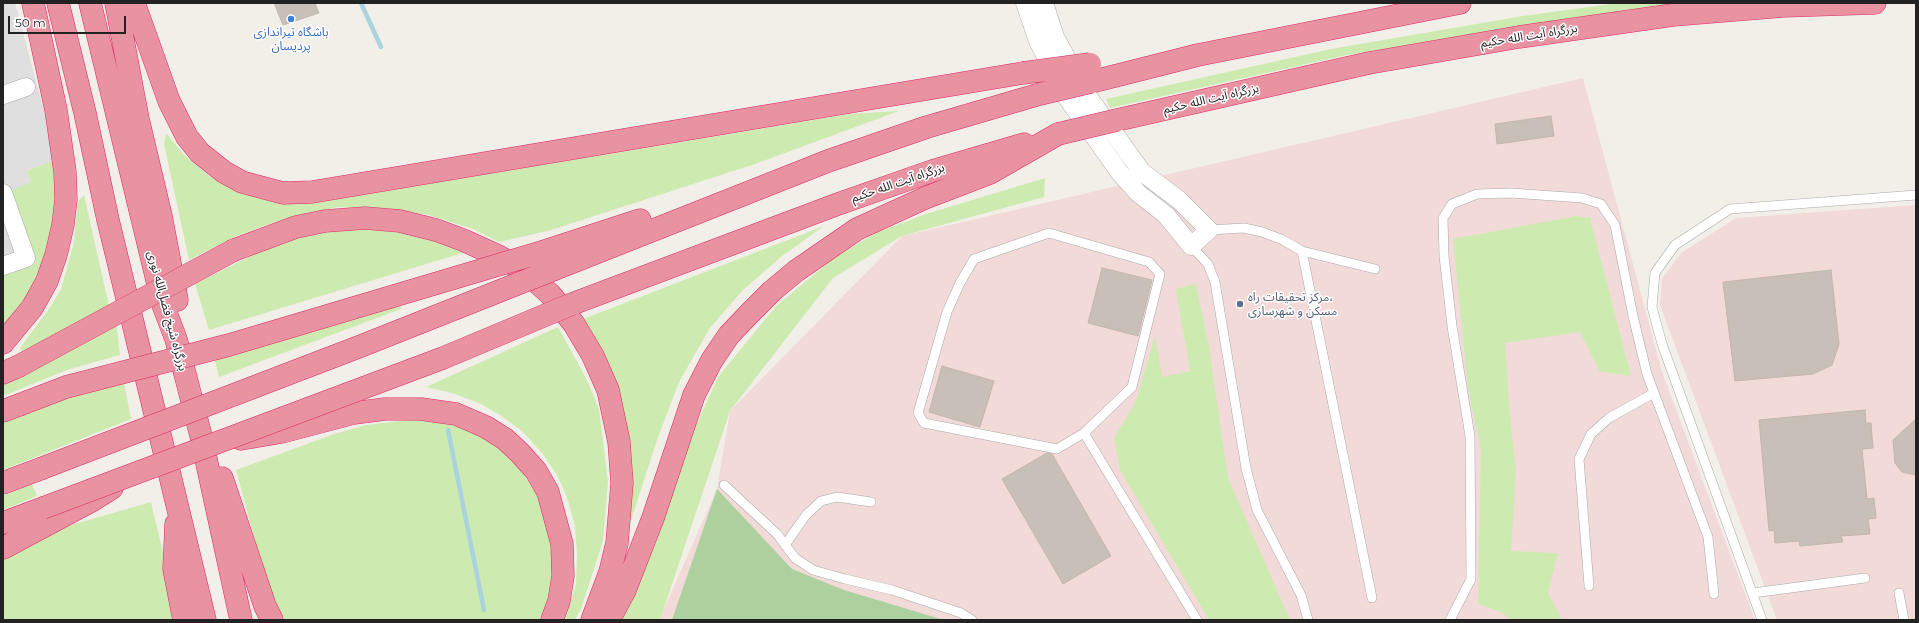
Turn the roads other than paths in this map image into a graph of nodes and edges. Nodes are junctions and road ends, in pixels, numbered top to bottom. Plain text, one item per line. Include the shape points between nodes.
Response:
1 (33, 3) edge
2 (58, 3) edge
3 (90, 3) edge
4 (116, 3) edge
5 (134, 3) edge
6 (1026, 3) edge
7 (1044, 3) edge
8 (1460, 3) edge
9 (1875, 3) edge
10 (1090, 73) junction
11 (26, 87) dead end
12 (3, 95) edge
13 (1058, 134) junction
14 (3, 193) edge
15 (1916, 195) edge
16 (1179, 200) junction
17 (1166, 215) junction
18 (1209, 230) junction
19 (1191, 246) junction
20 (1302, 251) junction
21 (550, 260) junction
22 (3, 266) edge
23 (1375, 269) dead end
24 (176, 339) junction
25 (3, 343) edge
26 (10, 370) edge
27 (1654, 393) junction
28 (11, 408) edge
29 (1084, 433) junction
30 (201, 436) junction
31 (226, 440) junction
32 (135, 473) junction
33 (3, 483) edge
34 (724, 485) dead end
35 (176, 499) junction
36 (871, 502) dead end
37 (3, 523) edge
38 (785, 545) junction
39 (3, 548) edge
40 (1865, 578) dead end
41 (1589, 586) dead end
42 (1753, 593) junction
43 (1899, 593) dead end
44 (1714, 594) dead end
45 (1372, 598) dead end
46 (184, 620) edge
47 (205, 620) edge
48 (241, 620) edge
49 (272, 620) edge
50 (552, 620) edge
51 (592, 620) edge
52 (609, 620) edge
53 (972, 620) edge
54 (1197, 620) edge
55 (1308, 620) edge
56 (1450, 620) edge
57 (1762, 620) edge
58 (1904, 620) edge

1 - 25 highway via 56,110 65,172 66,199 56,255 47,281 32,308
2 - 35 highway
3 - 24 highway, بزرگراه شیخ فضل‌الله نوری via 163,305
4 - 24 highway via 177,300
5 - 10 highway, bridge via 169,101 188,137 200,153 242,182 283,193 312,192 1023,72
6 - 17 street via 1038,41 1068,99 1120,173 1138,193
7 - 16 street via 1055,37 1088,95 1142,172
8 - 10 highway via 1198,55
9 - 13 highway, بزرگراه آیت الله حکیم, bridge via 1783,6 1673,15 1519,37 1369,63
10 - 21 highway, bridge via 1040,94 927,127
11 - 12 street
13 - 31 highway, بزرگراه آیت الله حکیم, bridge via 881,188 572,304 443,358
13 - 52 highway via 990,173 925,198 858,229 796,271 772,291 729,335 712,360 694,395 653,518 625,590
14 - 22 street via 26,258
15 - 42 lane via 1730,209 1675,245 1655,273 1652,307 1662,344
16 - 17 street
16 - 18 street
17 - 19 street
18 - 19 street
18 - 20 lane via 1244,228 1282,240
19 - 55 lane via 1208,264 1215,282 1246,468 1257,510 1301,595
20 - 23 lane
20 - 45 lane
21 - 28 highway, bridge via 66,387
21 - 33 highway, bridge via 353,349
24 - 30 highway, بزرگراه شیخ فضل‌الله نوری
26 - 51 highway, bridge via 234,250 283,232 325,221 365,218 400,221 443,233 496,255 522,269 550,294 574,324 596,362 609,396 619,442 622,482 617,543 610,572
27 - 41 lane via 1609,418 1591,434 1579,459
27 - 44 lane via 1708,537
27 - 56 lane via 1633,316 1615,225 1601,204 1582,198 1511,193 1476,194 1452,204 1443,218 1444,256 1452,326 1470,436 1471,578
29 - 29 lane via 1132,387 1160,274 1149,262 1049,233 974,259 960,282 947,312 918,413 924,423 1057,449
29 - 54 lane
30 - 48 highway, بزرگراه شیخ فضل‌الله نوری
30 - 49 highway via 221,475
31 - 32 highway, bridge
31 - 50 highway via 282,432 354,413 385,409 421,409 456,414 486,427 505,439 520,453 536,471 548,492 562,544 563,576 559,601
32 - 37 highway, bridge
32 - 39 highway via 93,500
34 - 38 lane via 777,534
35 - 46 highway via 174,569
35 - 47 highway
36 - 38 lane via 837,498 821,502 806,515
38 - 53 lane via 795,558 813,570 899,593 961,613
40 - 42 lane
42 - 57 lane
43 - 58 lane

